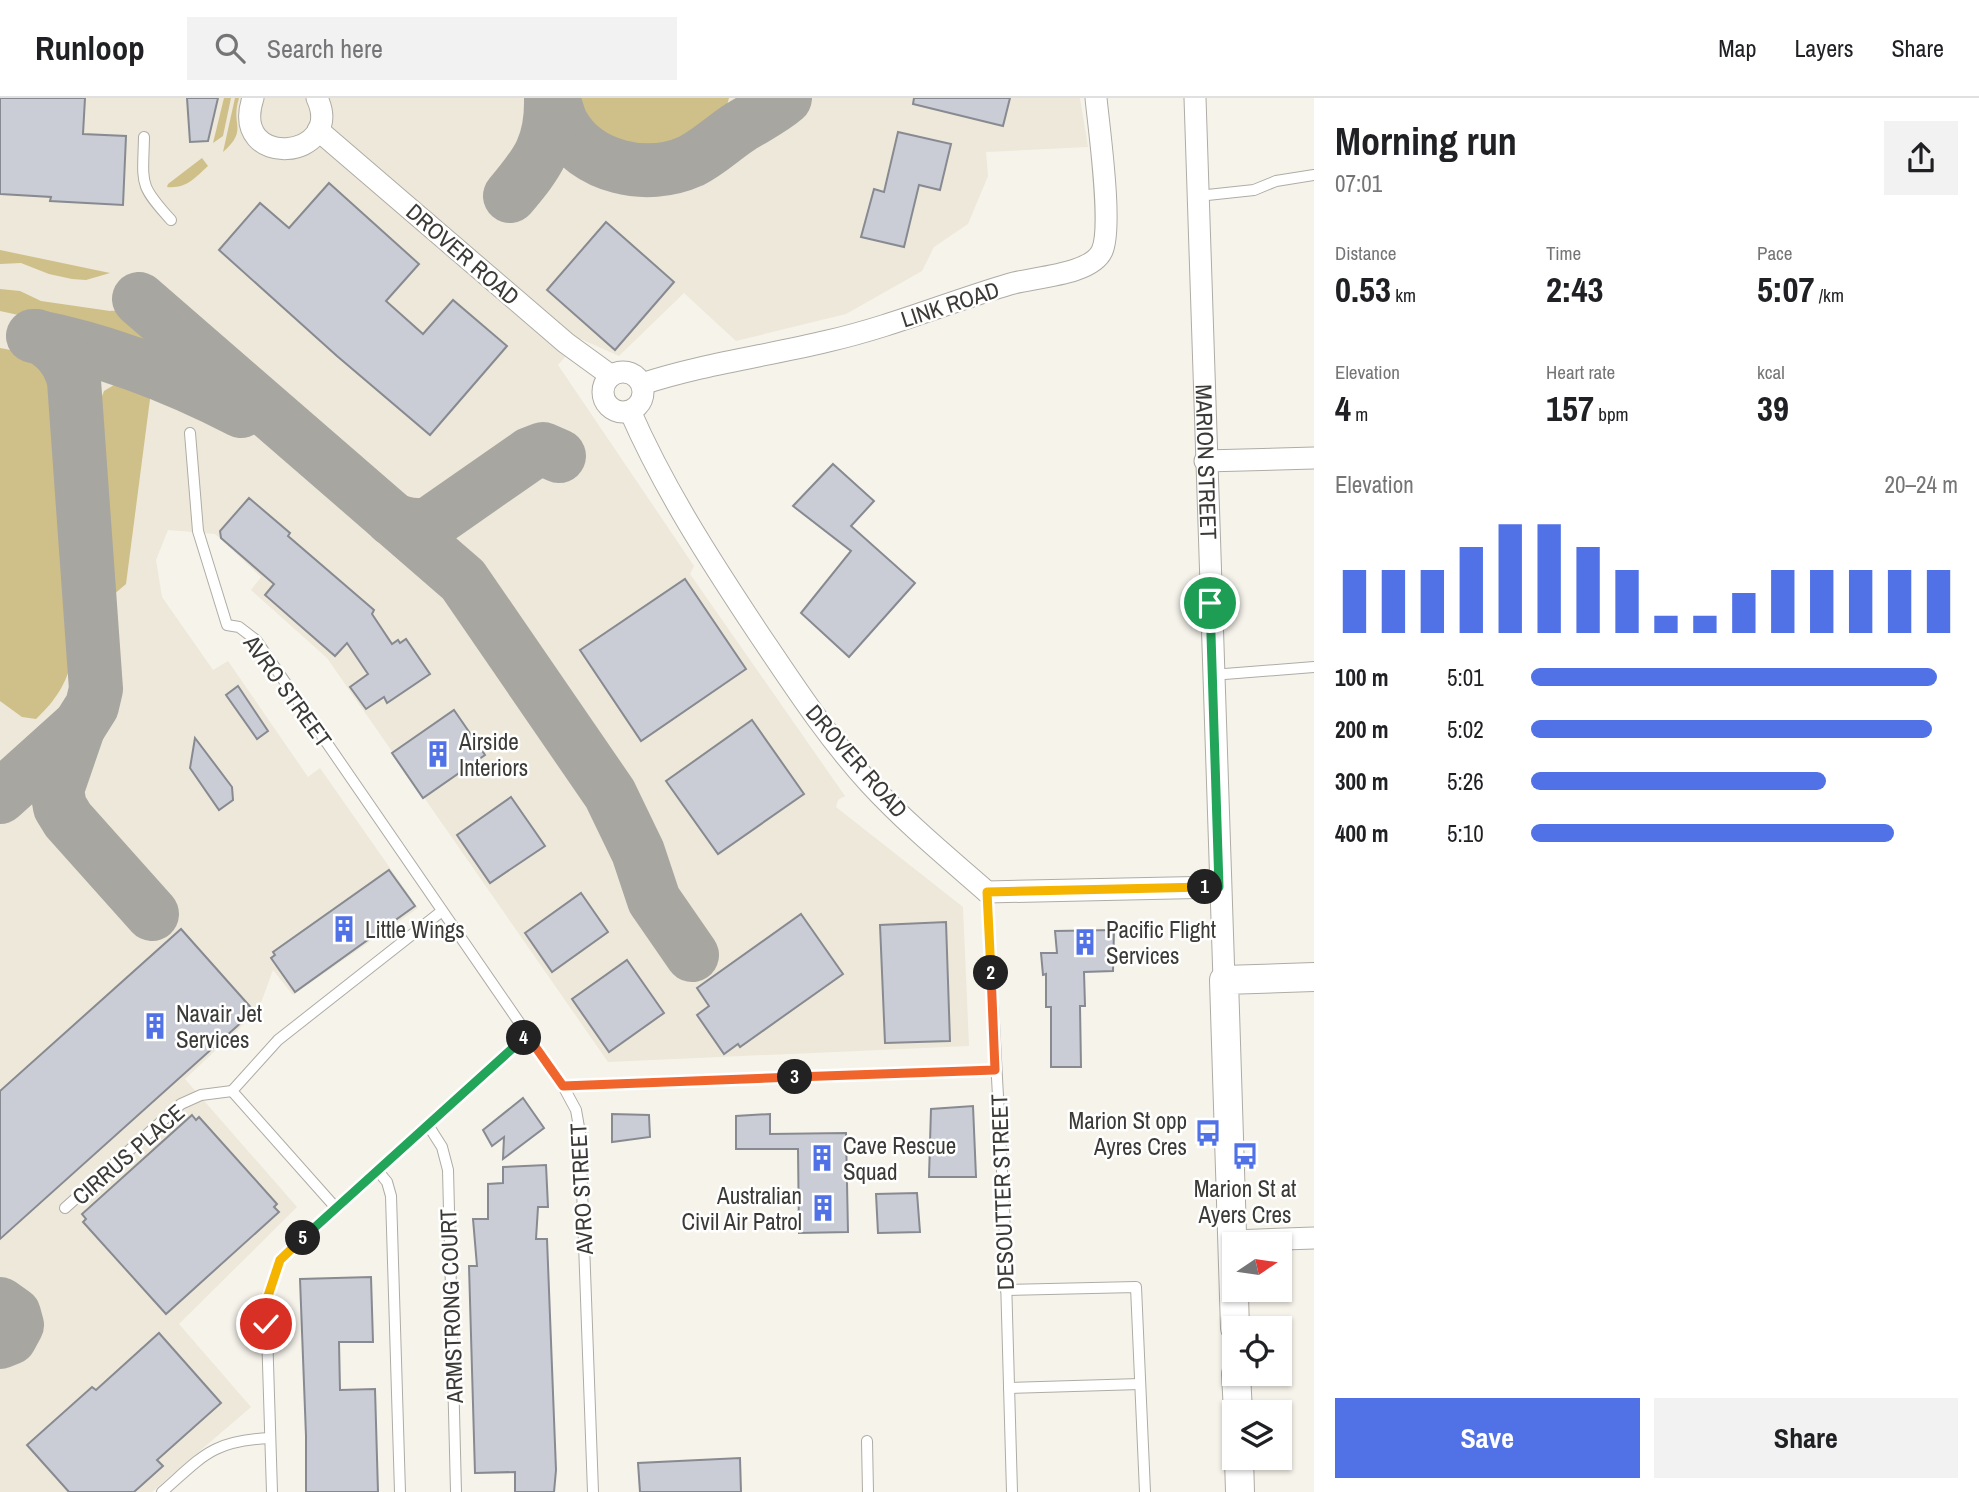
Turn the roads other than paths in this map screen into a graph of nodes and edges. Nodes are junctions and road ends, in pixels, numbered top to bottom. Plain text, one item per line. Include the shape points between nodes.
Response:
1 (253, 98) edge
2 (317, 98) edge
3 (1096, 98) edge
4 (1195, 98) edge
5 (317, 130) junction
6 (144, 137) dead end
7 (1314, 175) edge
8 (1198, 196) junction
9 (171, 220) dead end
10 (610, 375) junction
11 (642, 384) junction
12 (630, 411) junction
13 (190, 433) dead end
14 (1314, 458) edge
15 (1205, 461) junction
16 (1314, 667) edge
17 (1212, 675) junction
18 (1219, 887) junction
19 (987, 892) junction
20 (442, 911) junction
21 (1314, 977) edge
22 (1224, 980) junction
23 (527, 1035) junction
24 (995, 1070) junction
25 (563, 1086) junction
26 (232, 1091) junction
27 (428, 1125) junction
28 (378, 1171) junction
29 (65, 1208) dead end
30 (337, 1208) junction
31 (1232, 1232) edge
32 (1314, 1238) edge
33 (1292, 1239) edge
34 (1006, 1290) junction
35 (1140, 1384) junction
36 (1009, 1388) junction
37 (270, 1438) junction
38 (867, 1441) dead end
39 (1239, 1470) edge
40 (162, 1492) edge
41 (272, 1492) edge
42 (401, 1492) edge
43 (456, 1492) edge
44 (593, 1492) edge
45 (868, 1492) edge
46 (1012, 1492) edge
47 (1145, 1492) edge
48 (1240, 1492) edge

1 - 5 street via 250,121 270,147 292,150 303,146
2 - 5 street via 321,111
3 - 11 street, LINK ROAD via 1105,227 1102,251 1088,266 1009,285 830,341
4 - 8 street, MARION STREET
5 - 10 street, DROVER ROAD
6 - 9 lane via 145,188
7 - 8 lane via 1254,190
8 - 15 street, MARION STREET
10 - 11 street via 628,372
10 - 12 street via 603,388 605,402 616,411
11 - 12 street via 640,403
12 - 19 street, DROVER ROAD via 668,491 796,689 870,784
13 - 20 lane, AVRO STREET via 198,531 227,625 239,627 256,640
14 - 15 street
15 - 17 street, MARION STREET
16 - 17 lane
17 - 18 street, MARION STREET
18 - 19 street
18 - 22 street, MARION STREET
19 - 24 lane, DESOUTTER STREET
20 - 23 lane, AVRO STREET
20 - 26 lane via 278,1040
21 - 22 main road
22 - 31 main road, MARION STREET
23 - 25 lane, AVRO STREET
23 - 27 lane
24 - 25 lane
24 - 34 lane, DESOUTTER STREET
25 - 44 lane, AVRO STREET via 576,1110 580,1133
26 - 29 lane, CIRRUS PLACE via 181,1104
26 - 30 lane
27 - 28 lane
27 - 43 lane, ARMSTRONG COURT via 442,1147 448,1170
28 - 30 lane
28 - 42 lane via 391,1196
30 - 37 lane via 280,1260 271,1280 266,1312
32 - 33 street
34 - 35 lane via 1136,1287
34 - 36 lane, DESOUTTER STREET
35 - 36 lane
35 - 47 lane
36 - 46 lane, DESOUTTER STREET
37 - 40 lane via 240,1439 215,1448
37 - 41 lane
38 - 45 lane
39 - 48 main road

